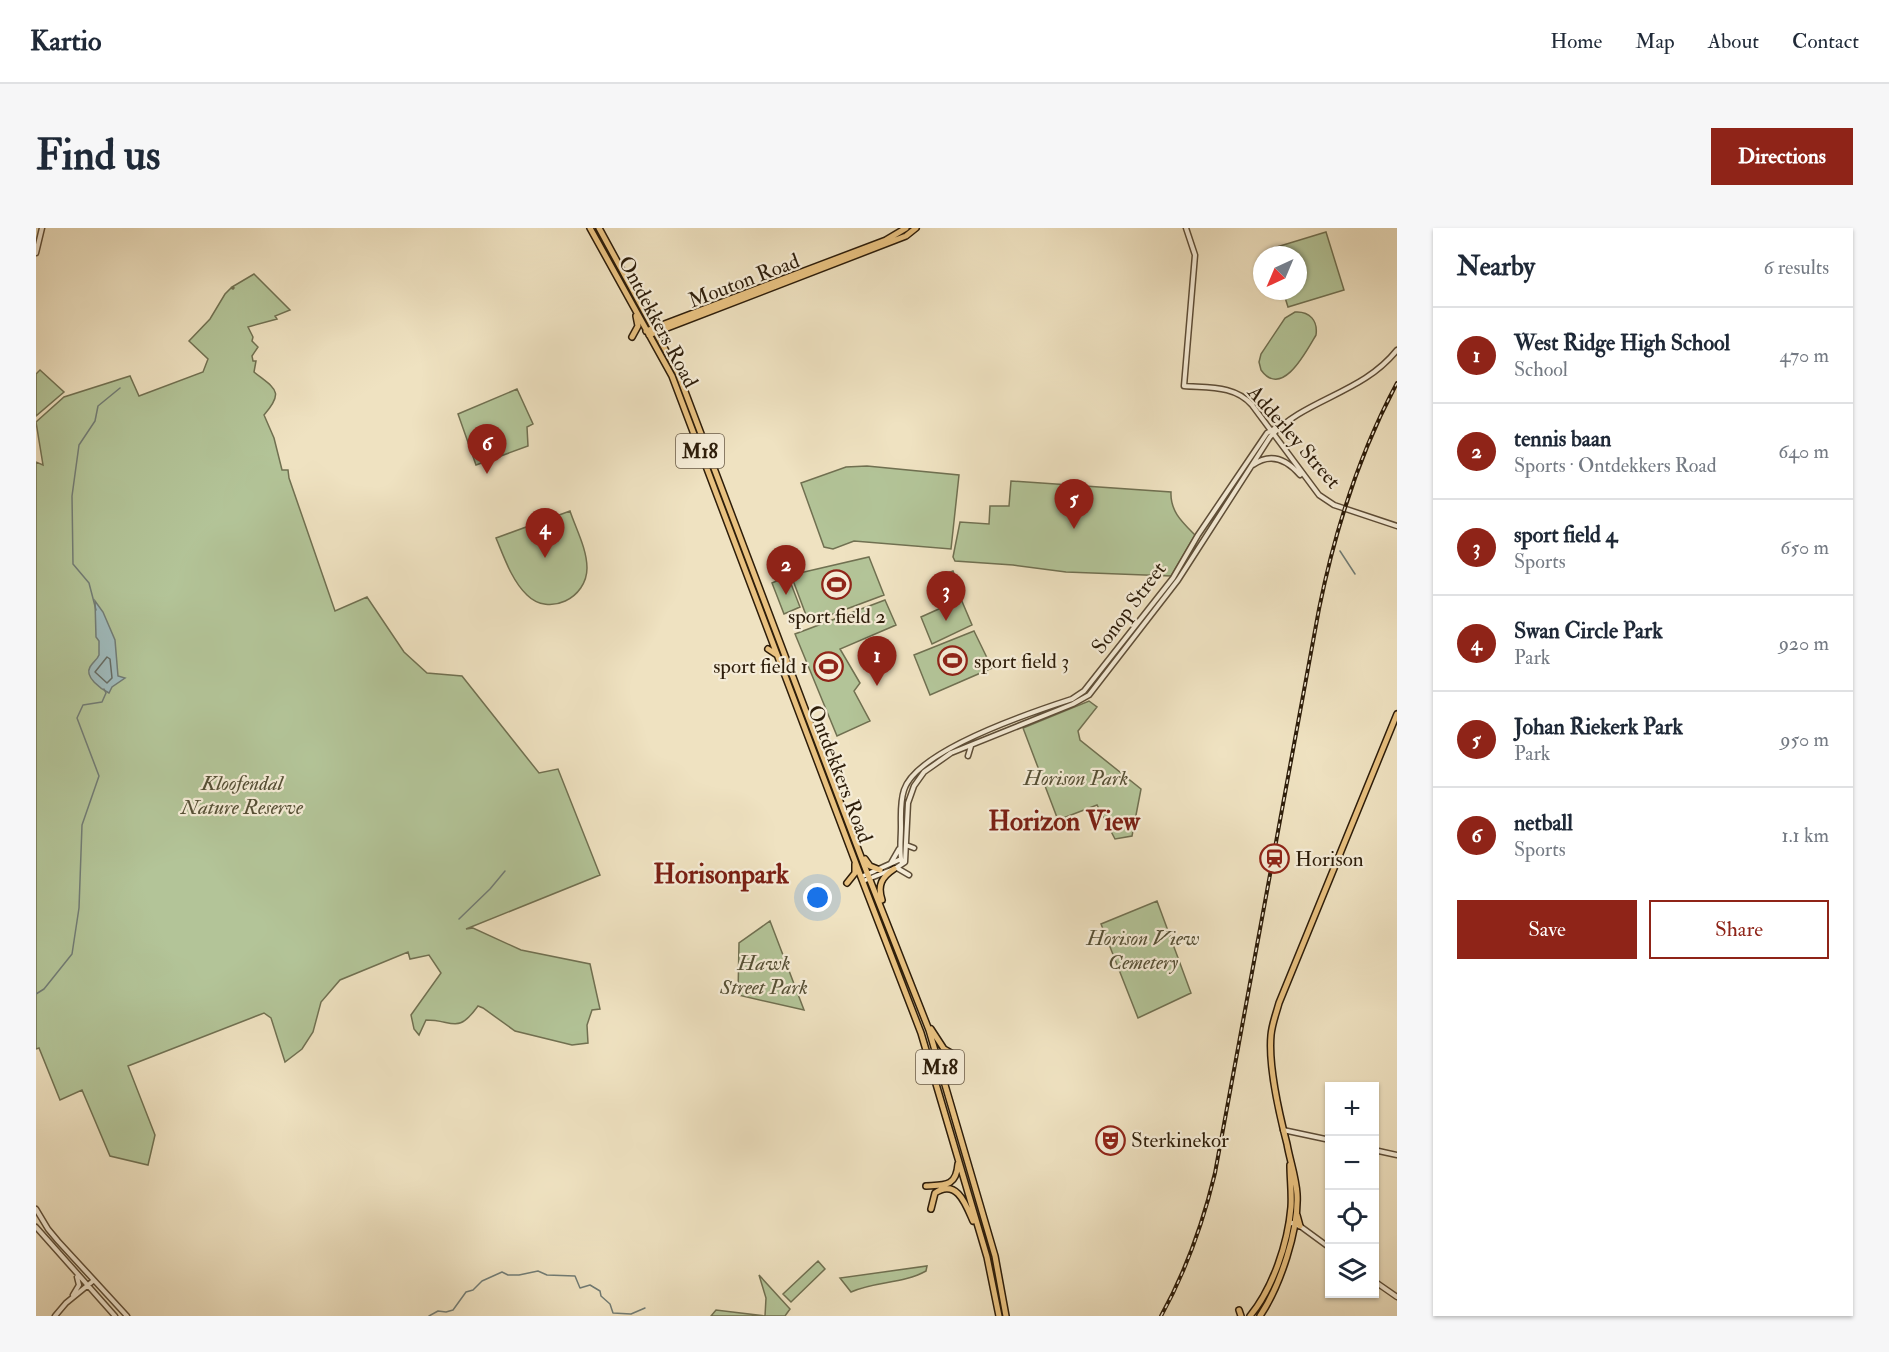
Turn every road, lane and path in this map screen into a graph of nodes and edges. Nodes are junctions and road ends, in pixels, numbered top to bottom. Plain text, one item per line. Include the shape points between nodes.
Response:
1 (42, 228) edge
2 (590, 228) edge
3 (599, 228) edge
4 (906, 228) edge
5 (916, 228) edge
6 (1186, 228) edge
7 (36, 253) edge
8 (629, 300) junction
9 (656, 329) junction
10 (647, 333) junction
11 (632, 337) dead end
12 (1397, 350) edge
13 (1272, 432) junction
14 (1247, 472) junction
15 (1319, 495) junction
16 (1397, 526) edge
17 (768, 649) dead end
18 (777, 654) junction
19 (1397, 714) edge
20 (965, 740) junction
21 (957, 744) junction
22 (972, 745) junction
23 (964, 748) junction
24 (958, 750) junction
25 (901, 840) junction
26 (906, 844) junction
27 (858, 847) junction
28 (914, 848) dead end
29 (852, 850) junction
30 (903, 860) junction
31 (893, 868) junction
32 (880, 870) junction
33 (909, 875) dead end
34 (869, 876) junction
35 (862, 879) junction
36 (847, 884) dead end
37 (892, 935) junction
38 (924, 1017) junction
39 (958, 1057) dead end
40 (1283, 1130) junction
41 (1325, 1139) edge
42 (1379, 1151) edge
43 (1397, 1155) edge
44 (958, 1157) junction
45 (1290, 1158) junction
46 (959, 1193) junction
47 (36, 1209) edge
48 (931, 1209) dead end
49 (1295, 1224) junction
50 (36, 1227) edge
51 (983, 1244) junction
52 (1325, 1245) edge
53 (76, 1274) junction
54 (93, 1281) junction
55 (1379, 1284) edge
56 (87, 1286) junction
57 (1397, 1297) edge
58 (69, 1300) junction
59 (55, 1316) edge
60 (114, 1316) edge
61 (127, 1316) edge
62 (999, 1316) edge
63 (1006, 1316) edge
64 (1250, 1316) edge
65 (1260, 1316) edge

1 - 7 street
2 - 8 main road, Ontdekkers Road / M18
3 - 9 main road, Ontdekkers Road / M18
4 - 9 main road, Mouton Road via 886,240
5 - 9 main road, Mouton Road via 906,237
6 - 13 street, Adderley Street via 1195,255 1184,386 1238,392
8 - 10 main road, Ontdekkers Road / M18
8 - 11 main road via 638,323
9 - 10 main road, Mouton Road
9 - 27 main road, Ontdekkers Road / M18 via 678,374
10 - 18 main road, Ontdekkers Road / M18 via 676,388
12 - 13 street via 1365,380 1292,417
13 - 14 street, Sonop Street
13 - 15 street, Adderley Street
13 - 20 street, Sonop Street via 1218,505 1173,578 1084,691
14 - 15 street via 1265,459 1284,460
14 - 22 street, Sonop Street via 1178,580 1089,695
15 - 16 street, Adderley Street via 1330,503
17 - 18 main road
18 - 29 main road, Ontdekkers Road / M18
19 - 40 main road via 1275,1017 1271,1061
20 - 21 street, Sonop Street
20 - 23 street
21 - 23 street
21 - 25 street, Sonop Street via 909,780 902,804
22 - 23 street, Sonop Street
22 - 24 street via 968,755
23 - 24 street, Sonop Street
24 - 26 street, Sonop Street via 924,772 914,786 908,803
25 - 30 street, Sonop Street
25 - 31 street
26 - 28 street
26 - 30 street, Sonop Street
27 - 32 main road via 869,865
27 - 34 main road, Ontdekkers Road / M18
29 - 35 main road, Ontdekkers Road / M18
29 - 36 main road via 855,869
30 - 31 street
31 - 32 street
31 - 33 street
31 - 34 street
31 - 37 main road via 879,887
32 - 34 street
34 - 35 street
34 - 37 main road, Ontdekkers Road / M18
35 - 44 main road, Ontdekkers Road / M18 via 921,1033
37 - 38 main road, Ontdekkers Road / M18
38 - 39 main road via 944,1049
38 - 63 main road, Ontdekkers Road / M18 via 995,1256
40 - 41 street
40 - 45 main road
42 - 43 street
44 - 46 main road via 957,1174 952,1181 926,1187 948,1187
44 - 51 main road, Ontdekkers Road / M18
45 - 49 main road
45 - 49 main road via 1296,1185
46 - 48 main road via 950,1189 938,1191 932,1198
46 - 51 main road
47 - 54 street via 48,1229
49 - 52 street
49 - 64 main road via 1263,1299
49 - 65 main road via 1274,1291
50 - 53 street
51 - 62 main road, Ontdekkers Road / M18
53 - 56 street
53 - 58 street via 79,1285
54 - 56 street
54 - 61 street
55 - 57 street
56 - 58 street
56 - 60 street
58 - 59 street

